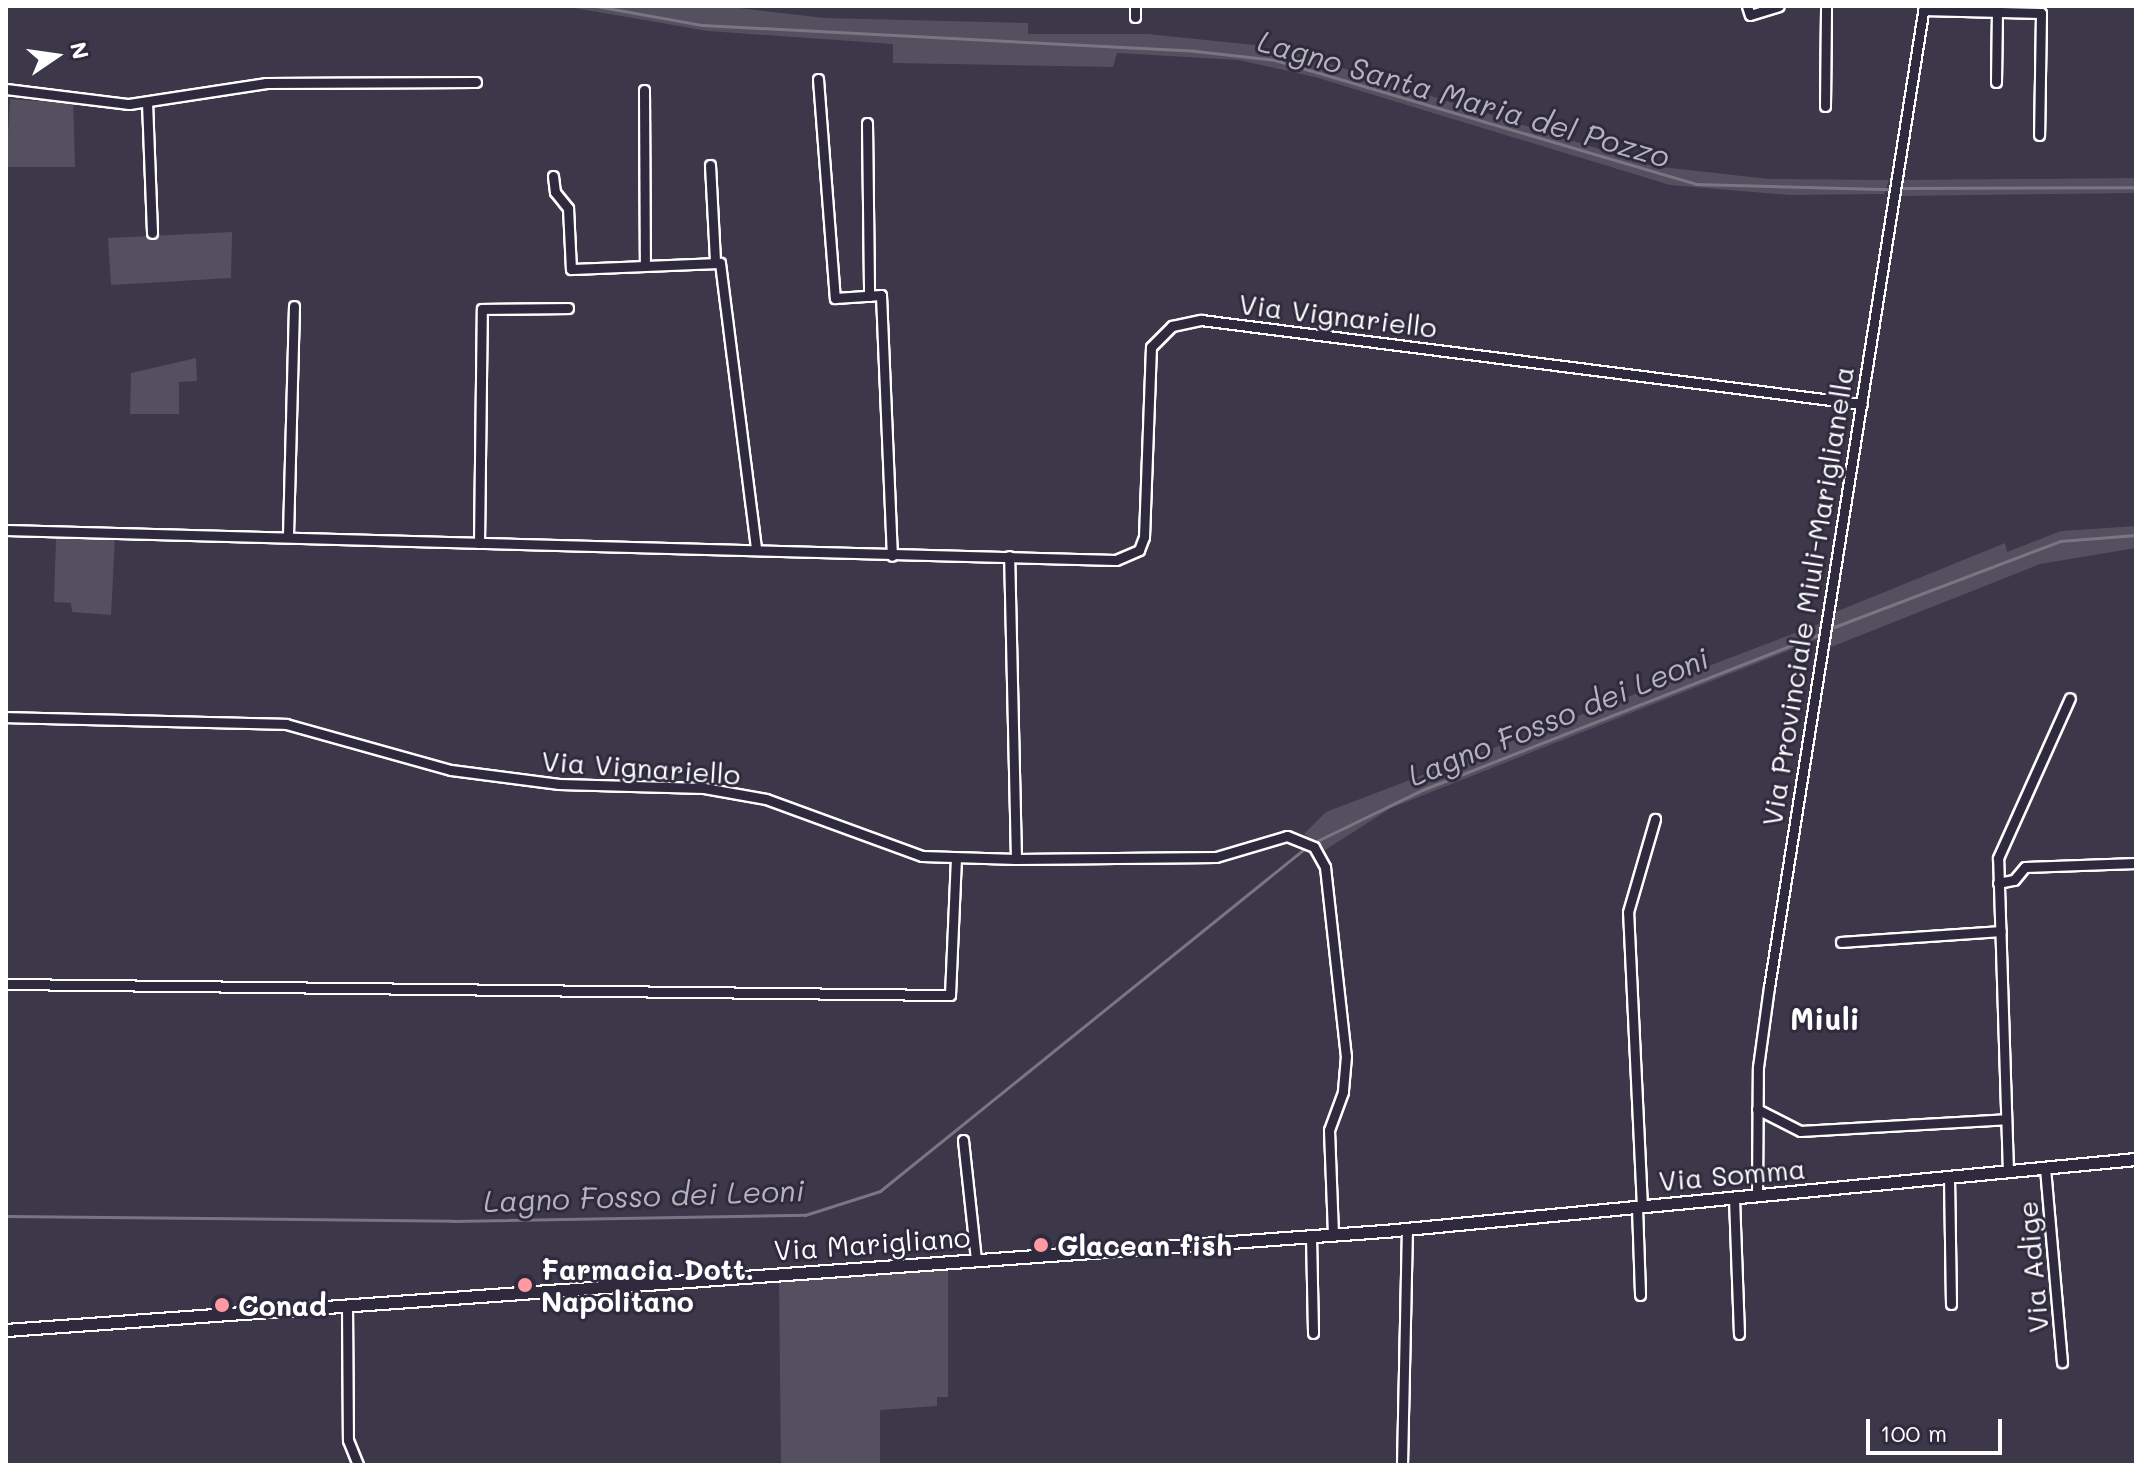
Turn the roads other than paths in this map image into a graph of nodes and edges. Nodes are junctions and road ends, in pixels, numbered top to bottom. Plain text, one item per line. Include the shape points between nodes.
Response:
1 (1747, 6) edge
2 (1779, 6) edge
3 (1826, 6) edge
4 (1924, 8) edge
5 (1997, 13) junction
6 (818, 79) dead end
7 (476, 82) dead end
8 (1996, 82) dead end
9 (6, 89) edge
10 (644, 90) dead end
11 (147, 102) junction
12 (1825, 106) dead end
13 (867, 123) dead end
14 (2039, 135) dead end
15 (710, 165) dead end
16 (553, 176) dead end
17 (152, 233) dead end
18 (715, 261) junction
19 (645, 266) junction
20 (869, 296) junction
21 (294, 306) dead end
22 (568, 308) dead end
23 (1862, 404) junction
24 (6, 530) edge
25 (288, 535) junction
26 (479, 543) junction
27 (756, 547) junction
28 (892, 556) junction
29 (1009, 556) junction
30 (2070, 698) dead end
31 (6, 717) edge
32 (1655, 819) dead end
33 (1016, 859) junction
34 (956, 860) junction
35 (2136, 863) edge
36 (1998, 883) junction
37 (2001, 931) junction
38 (1841, 942) dead end
39 (6, 984) edge
40 (1757, 1109) junction
41 (2006, 1119) junction
42 (963, 1140) dead end
43 (2136, 1159) edge
44 (2045, 1168) junction
45 (2008, 1172) junction
46 (1949, 1177) junction
47 (1757, 1196) junction
48 (1734, 1198) junction
49 (1639, 1207) junction
50 (1407, 1229) junction
51 (1333, 1235) junction
52 (1311, 1236) junction
53 (976, 1260) junction
54 (1640, 1295) dead end
55 (1951, 1304) dead end
56 (347, 1305) junction
57 (6, 1330) edge
58 (1313, 1333) dead end
59 (1739, 1334) dead end
60 (2062, 1362) dead end
61 (358, 1465) edge
62 (1402, 1465) edge

1 - 2 street via 1750,15
3 - 12 street
4 - 5 street
4 - 23 street, Via Provinciale Miuli-Mariglianella
5 - 8 street
5 - 14 street via 2041,13
6 - 20 street via 835,298
7 - 11 street via 266,83
9 - 11 street
10 - 19 street
11 - 17 street
13 - 20 street
15 - 18 street
16 - 19 street via 555,192 568,208 571,269
18 - 19 street
18 - 27 street via 729,307
20 - 28 street via 881,295
21 - 25 street
22 - 26 street via 482,309
23 - 29 street, Via Vignariello via 1201,320 1172,326 1151,347 1147,361 1139,550 1116,560
23 - 40 street, Via Provinciale Miuli-Mariglianella via 1794,810
24 - 25 street, Via Vignariello
25 - 26 street, Via Vignariello
26 - 27 street, Via Vignariello
27 - 28 street, Via Vignariello
28 - 29 street, Via Vignariello
29 - 33 street
30 - 36 street via 2000,844
31 - 34 street, Via Vignariello via 286,724 490,777 704,788 766,799 910,854
32 - 49 street via 1628,912
33 - 34 street, Via Vignariello
33 - 51 street, Via Vignariello via 1216,857 1277,836 1305,841 1325,867 1344,1040 1346,1080 1329,1130
34 - 39 street via 950,995
35 - 36 street via 2025,867 2014,880
36 - 37 street
37 - 38 street
37 - 41 street
40 - 41 street via 1800,1131
40 - 47 street, Via Provinciale Miuli-Mariglianella
41 - 45 street
42 - 53 street
43 - 44 street, Via Somma
44 - 45 street, Via Somma
44 - 60 street, Via Adige
45 - 46 street, Via Somma
46 - 47 street, Via Somma
46 - 55 street
47 - 48 street, Via Somma
48 - 49 street, Via Somma
48 - 59 street
49 - 50 street, Via Somma
49 - 54 street
50 - 51 street, Via Somma
50 - 62 street
51 - 52 street, Via Marigliano
52 - 53 street, Via Marigliano
52 - 58 street
53 - 56 street, Via Marigliano
56 - 57 street, Via Marigliano
56 - 61 street via 348,1440

